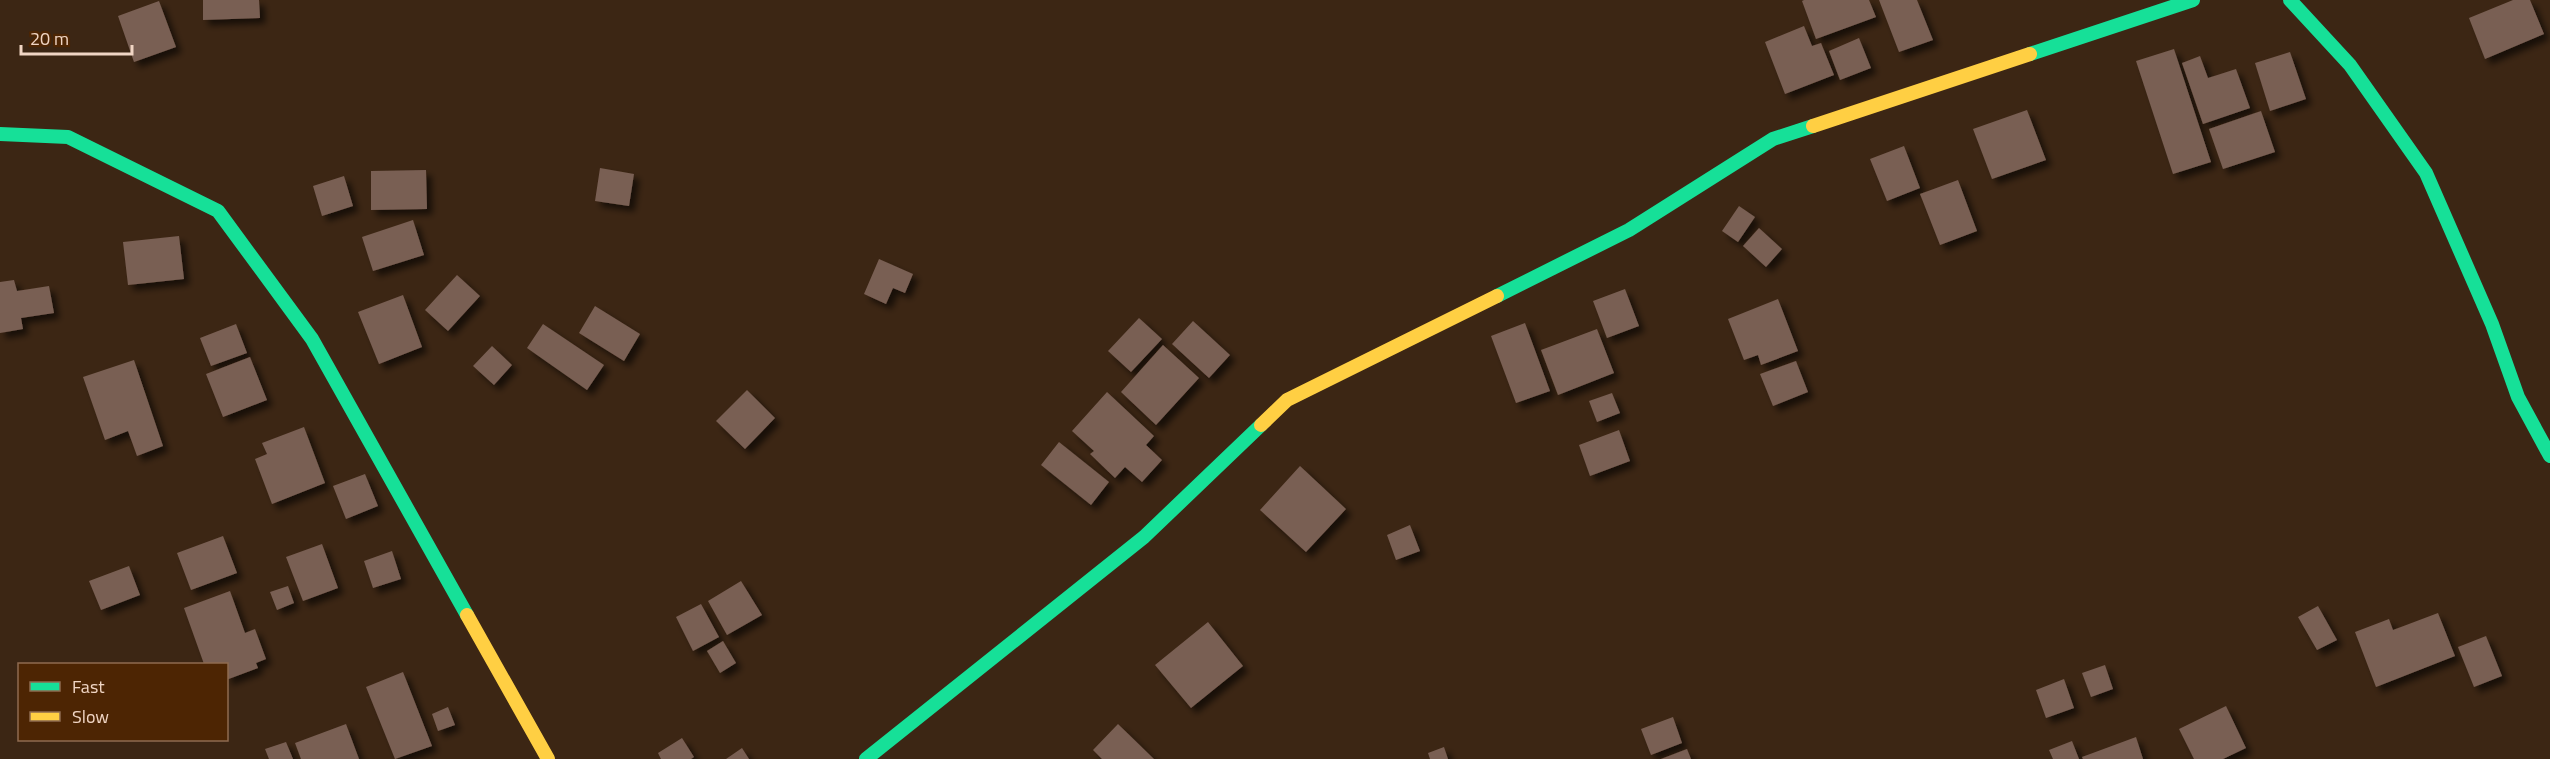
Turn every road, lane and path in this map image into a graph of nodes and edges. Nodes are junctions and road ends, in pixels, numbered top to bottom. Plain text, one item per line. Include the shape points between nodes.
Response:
1 (2193, 0) edge
2 (2290, 0) edge
3 (0, 134) edge
4 (2550, 456) edge
5 (548, 759) edge
6 (866, 759) edge

1 - 6 street via 1773,139 1629,230 1287,400 1144,537
2 - 4 street via 2350,65 2426,173 2492,324 2518,397
3 - 5 street via 68,137 218,211 312,339

